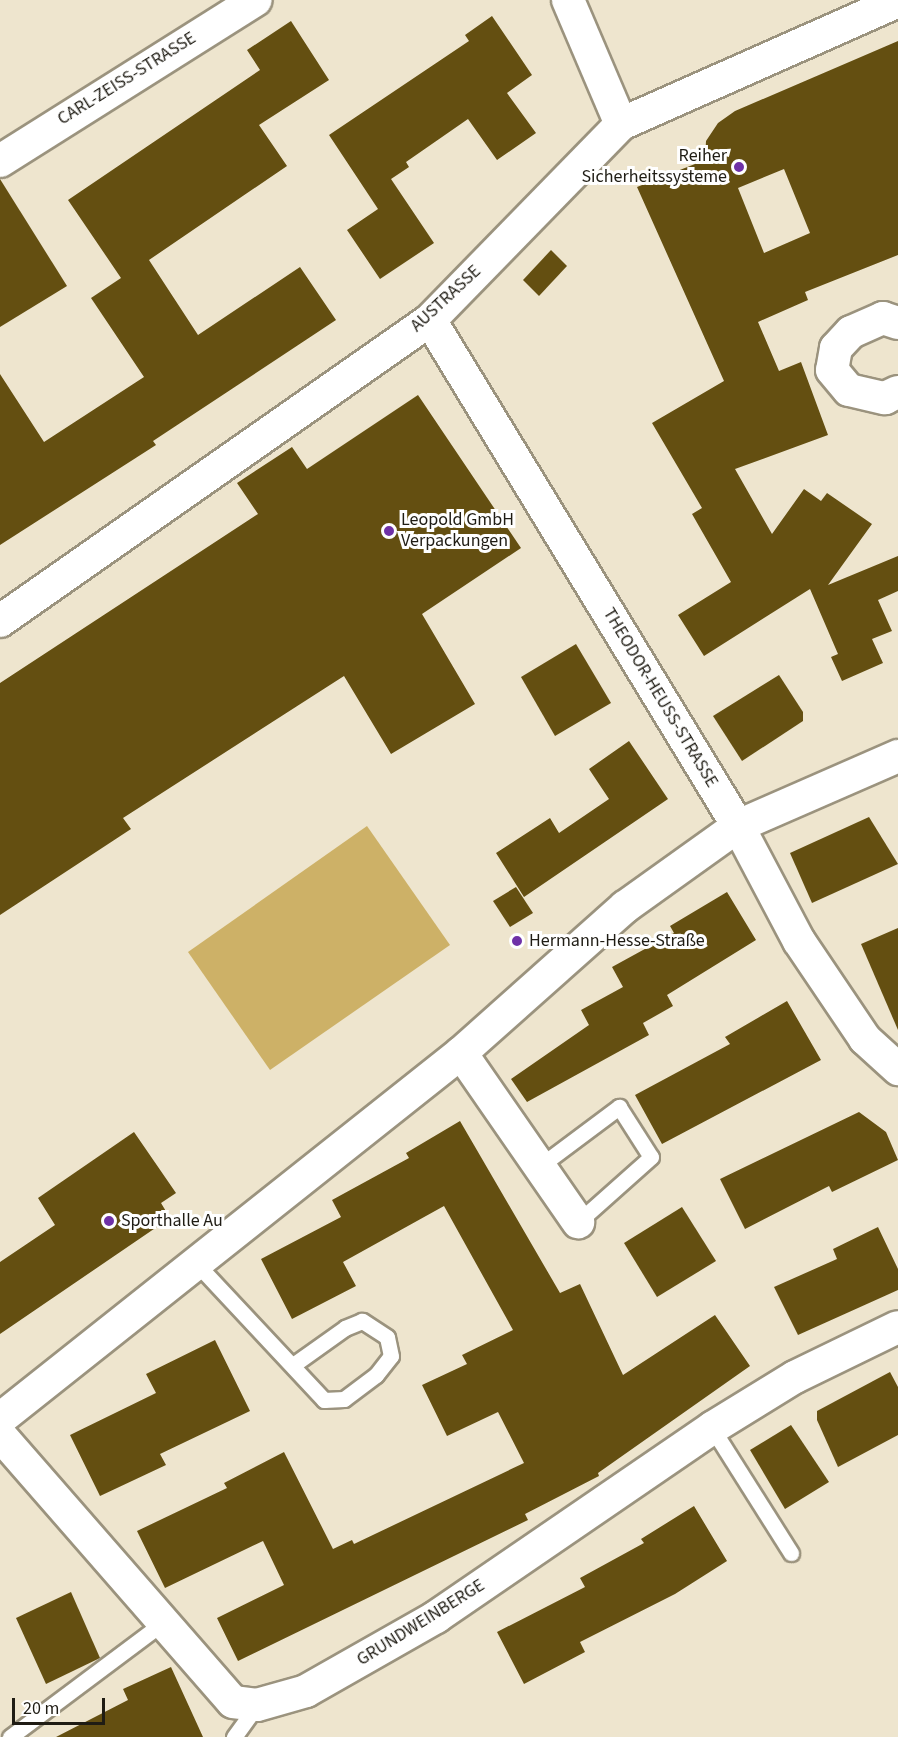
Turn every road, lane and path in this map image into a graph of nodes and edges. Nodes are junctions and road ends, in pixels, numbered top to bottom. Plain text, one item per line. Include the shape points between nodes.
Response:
1 (256, 0) edge
2 (568, 0) edge
3 (898, 1) edge
4 (621, 124) junction
5 (0, 161) edge
6 (430, 320) junction
7 (898, 323) edge
8 (898, 392) edge
9 (0, 621) edge
10 (898, 756) edge
11 (738, 826) junction
12 (461, 1053) junction
13 (898, 1069) edge
14 (540, 1166) junction
15 (578, 1222) joint
16 (195, 1262) junction
17 (898, 1327) edge
18 (293, 1365) junction
19 (0, 1419) edge
20 (712, 1428) junction
21 (0, 1435) edge
22 (791, 1553) dead end
23 (164, 1622) junction
24 (257, 1705) junction
25 (10, 1737) edge
26 (234, 1737) edge

1 - 5 street, CARL-ZEISS-STRASSE
2 - 4 street
3 - 4 street, AUSTRASSE
4 - 6 street, AUSTRASSE
6 - 9 street, AUSTRASSE
6 - 11 street, THEODOR-HEUSS-STRASSE
7 - 8 street via 883,318 851,332 836,348 832,370 849,390 885,398
10 - 11 street
11 - 12 street via 625,907
11 - 13 street, THEODOR-HEUSS-STRASSE via 799,941 865,1039
12 - 14 street
12 - 16 street
14 - 15 street
14 - 15 lane via 619,1107 651,1157
16 - 18 lane
16 - 19 street
17 - 20 street, GRUNDWEINBERGE via 795,1377
18 - 18 lane via 324,1400 344,1399 376,1375 391,1356 387,1337 362,1321 345,1328
20 - 22 lane
20 - 24 street, GRUNDWEINBERGE via 436,1617 306,1691
21 - 23 street
23 - 24 street via 233,1702
23 - 25 lane
24 - 26 lane

